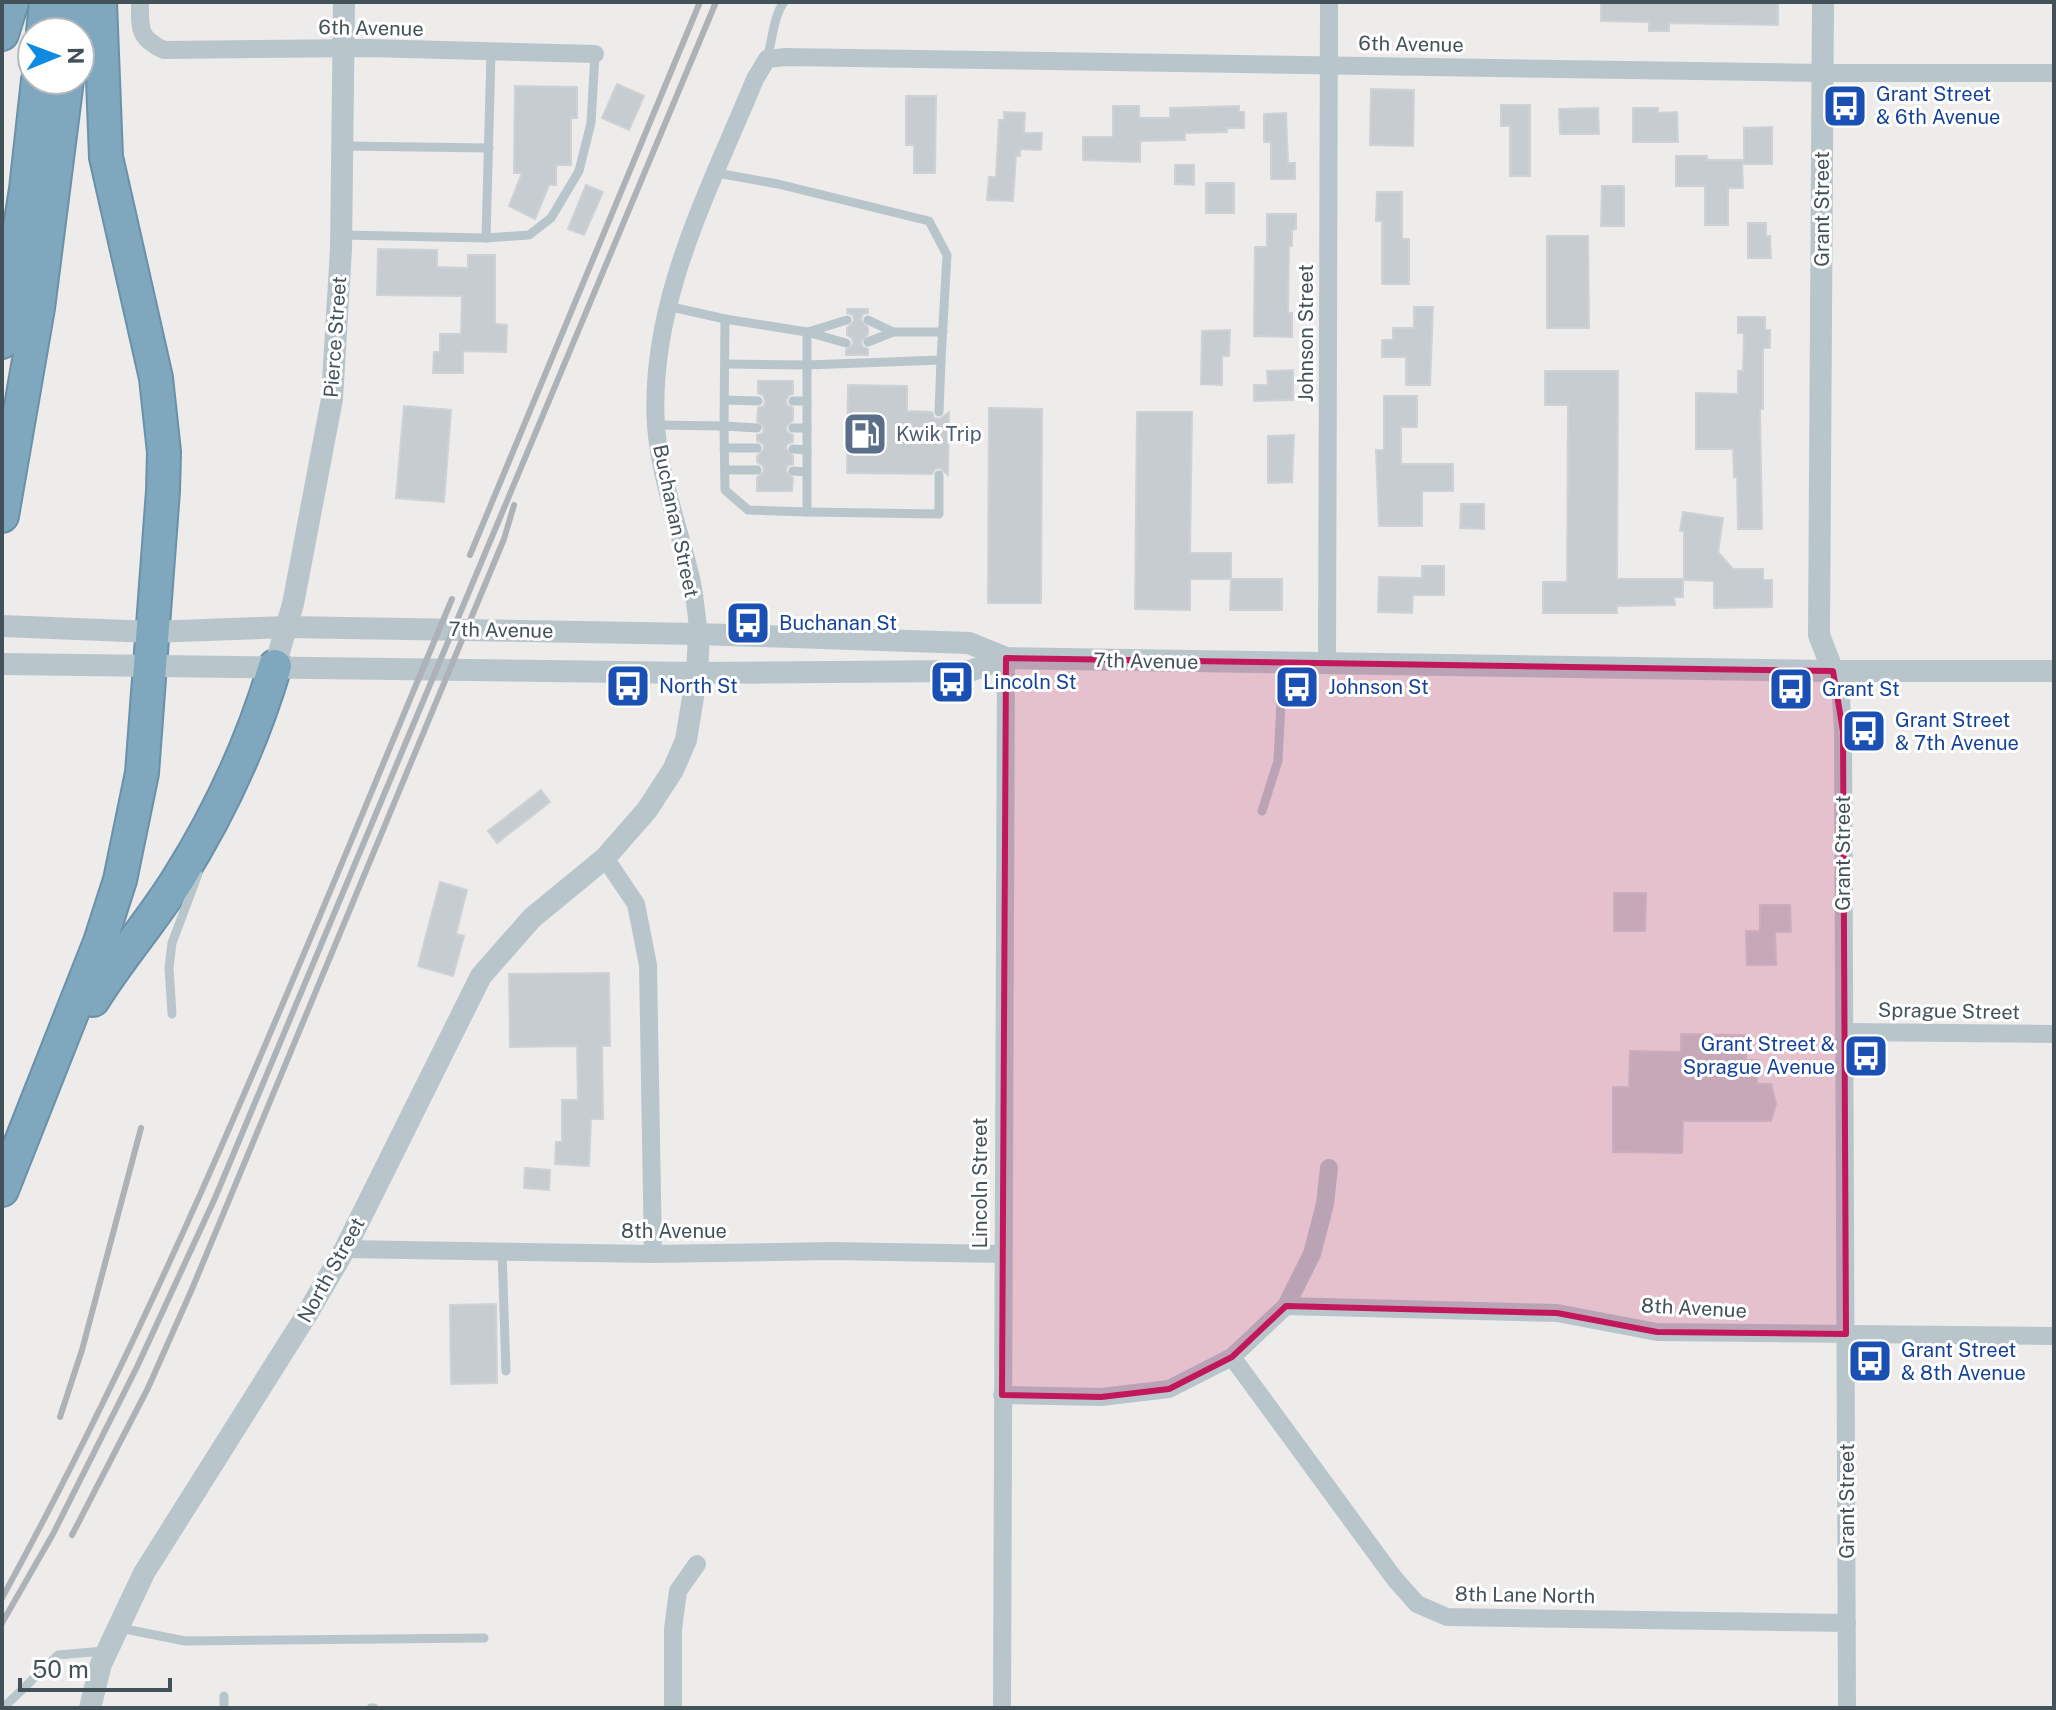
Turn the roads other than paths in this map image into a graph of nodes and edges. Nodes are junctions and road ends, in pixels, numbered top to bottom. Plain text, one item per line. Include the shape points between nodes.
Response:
1 (12, 2) edge
2 (100, 2) edge
3 (140, 2) edge
4 (344, 2) edge
5 (784, 2) edge
6 (1329, 2) edge
7 (1823, 2) edge
8 (2, 34) edge
9 (343, 49) junction
10 (491, 53) junction
11 (595, 54) joint
12 (767, 59) junction
13 (1329, 65) junction
14 (1822, 73) junction
15 (2054, 73) edge
16 (36, 96) edge
17 (65, 96) edge
18 (342, 146) junction
19 (489, 148) junction
20 (717, 173) junction
21 (341, 234) junction
22 (486, 238) junction
23 (2, 294) edge
24 (2, 303) edge
25 (667, 306) junction
26 (725, 319) junction
27 (847, 320) dead end
28 (868, 320) dead end
29 (807, 332) junction
30 (893, 332) junction
31 (943, 332) junction
32 (2, 342) edge
33 (868, 342) dead end
34 (846, 343) dead end
35 (941, 360) junction
36 (726, 364) junction
37 (807, 365) junction
38 (725, 400) junction
39 (758, 401) dead end
40 (793, 401) dead end
41 (807, 401) junction
42 (939, 412) dead end
43 (656, 425) junction
44 (724, 426) junction
45 (757, 428) dead end
46 (793, 428) dead end
47 (807, 428) junction
48 (724, 448) junction
49 (757, 448) dead end
50 (793, 449) dead end
51 (807, 450) junction
52 (725, 470) junction
53 (757, 470) dead end
54 (793, 471) dead end
55 (807, 472) junction
56 (939, 475) dead end
57 (807, 512) junction
58 (2, 516) edge
59 (2, 626) edge
60 (286, 627) junction
61 (152, 632) junction
62 (699, 634) junction
63 (1006, 658) junction
64 (1283, 663) junction
65 (2, 664) edge
66 (1327, 664) junction
67 (151, 665) junction
68 (275, 666) junction
69 (1833, 671) junction
70 (2054, 671) edge
71 (697, 673) junction
72 (1262, 811) dead end
73 (214, 813) junction
74 (605, 858) junction
75 (172, 1014) dead end
76 (1845, 1032) junction
77 (2054, 1034) edge
78 (47, 1074) junction
79 (1329, 1168) dead end
80 (2, 1190) edge
81 (345, 1249) junction
82 (502, 1252) junction
83 (653, 1254) junction
84 (1002, 1254) junction
85 (1286, 1306) junction
86 (1846, 1334) junction
87 (2054, 1336) edge
88 (1232, 1357) junction
89 (506, 1371) dead end
90 (1002, 1395) junction
91 (697, 1564) dead end
92 (1847, 1623) junction
93 (117, 1628) junction
94 (484, 1638) dead end
95 (107, 1651) junction
96 (224, 1696) dead end
97 (3, 1708) edge
98 (90, 1708) edge
99 (224, 1708) edge
100 (673, 1708) edge
101 (1002, 1708) edge
102 (1847, 1708) edge

1 - 8 highway
2 - 61 highway via 106,157 156,378 164,452
3 - 9 street, 6th Avenue via 140,30 148,42 164,50
4 - 9 street, Pierce Street
5 - 12 lane via 777,10
6 - 13 street, Johnson Street
7 - 14 street, Grant Street
9 - 10 street, 6th Avenue
9 - 18 street, Pierce Street
10 - 11 street, 6th Avenue
10 - 19 lane
11 - 22 lane via 591,123 579,171 551,218 529,235
12 - 13 street, 6th Avenue
12 - 20 street, Buchanan Street
13 - 14 street, 6th Avenue
13 - 66 street, Johnson Street
14 - 15 street, 6th Avenue
14 - 69 street, Grant Street via 1819,635
16 - 32 highway
17 - 58 highway via 38,308
18 - 19 lane
18 - 21 street, Pierce Street
19 - 22 lane
20 - 25 street, Buchanan Street
20 - 31 lane via 929,221 947,255
21 - 22 lane
21 - 60 street, Pierce Street via 332,399
23 - 24 highway
25 - 26 lane
25 - 43 street, Buchanan Street via 656,374
26 - 29 lane
26 - 36 lane
27 - 29 lane
28 - 30 lane
29 - 34 lane
29 - 37 lane
30 - 31 lane
30 - 33 lane
31 - 35 lane
35 - 37 lane
35 - 42 lane
36 - 37 lane
36 - 38 lane
37 - 41 lane
38 - 39 lane
38 - 44 lane
40 - 41 lane
41 - 47 lane
43 - 44 lane
43 - 62 street, Buchanan Street
44 - 45 lane
44 - 48 lane
46 - 47 lane
47 - 51 lane
48 - 49 lane
48 - 52 lane
50 - 51 lane
51 - 55 lane
52 - 53 lane
52 - 57 lane via 725,490 748,510
54 - 55 lane
55 - 57 lane
56 - 57 lane via 939,514
59 - 61 street, 7th Avenue
60 - 61 street, 7th Avenue
60 - 62 street, 7th Avenue
60 - 68 street, Pierce Street
61 - 67 highway
62 - 63 street, 7th Avenue via 969,643
62 - 71 street, Buchanan Street
63 - 64 street, 7th Avenue
63 - 71 street via 970,671
63 - 84 street, Lincoln Street
64 - 66 street, 7th Avenue
64 - 72 lane via 1278,761
65 - 67 street
66 - 69 street, 7th Avenue
67 - 68 street
67 - 78 highway via 142,773 120,880
68 - 71 street
68 - 73 highway via 261,713
69 - 70 street, 7th Avenue
69 - 76 street, Grant Street via 1843,731
71 - 74 street, Buchanan Street via 686,740 673,770
73 - 75 lane via 172,943
73 - 78 highway via 178,879 113,968
74 - 81 street, North Street via 532,918 481,976
74 - 83 street via 636,904 648,965
76 - 77 street, Sprague Street
76 - 86 street, Grant Street
78 - 80 highway
79 - 85 street via 1312,1254
81 - 82 street, 8th Avenue
81 - 93 street, North Street via 144,1573
82 - 83 street, 8th Avenue
82 - 89 lane
83 - 84 street, 8th Avenue
84 - 90 street, Lincoln Street
85 - 86 street, 8th Avenue via 1557,1313 1657,1332
85 - 88 street
86 - 87 street, 8th Avenue
86 - 92 street, Grant Street
88 - 90 street via 1169,1389 1101,1397
88 - 92 street, 8th Lane North via 1394,1578 1417,1604 1447,1617
90 - 101 street, Lincoln Street
91 - 100 street via 678,1591
92 - 102 street, Grant Street
93 - 94 lane via 185,1641
93 - 95 street, North Street
95 - 97 lane via 58,1655
95 - 98 street, North Street
96 - 99 lane

